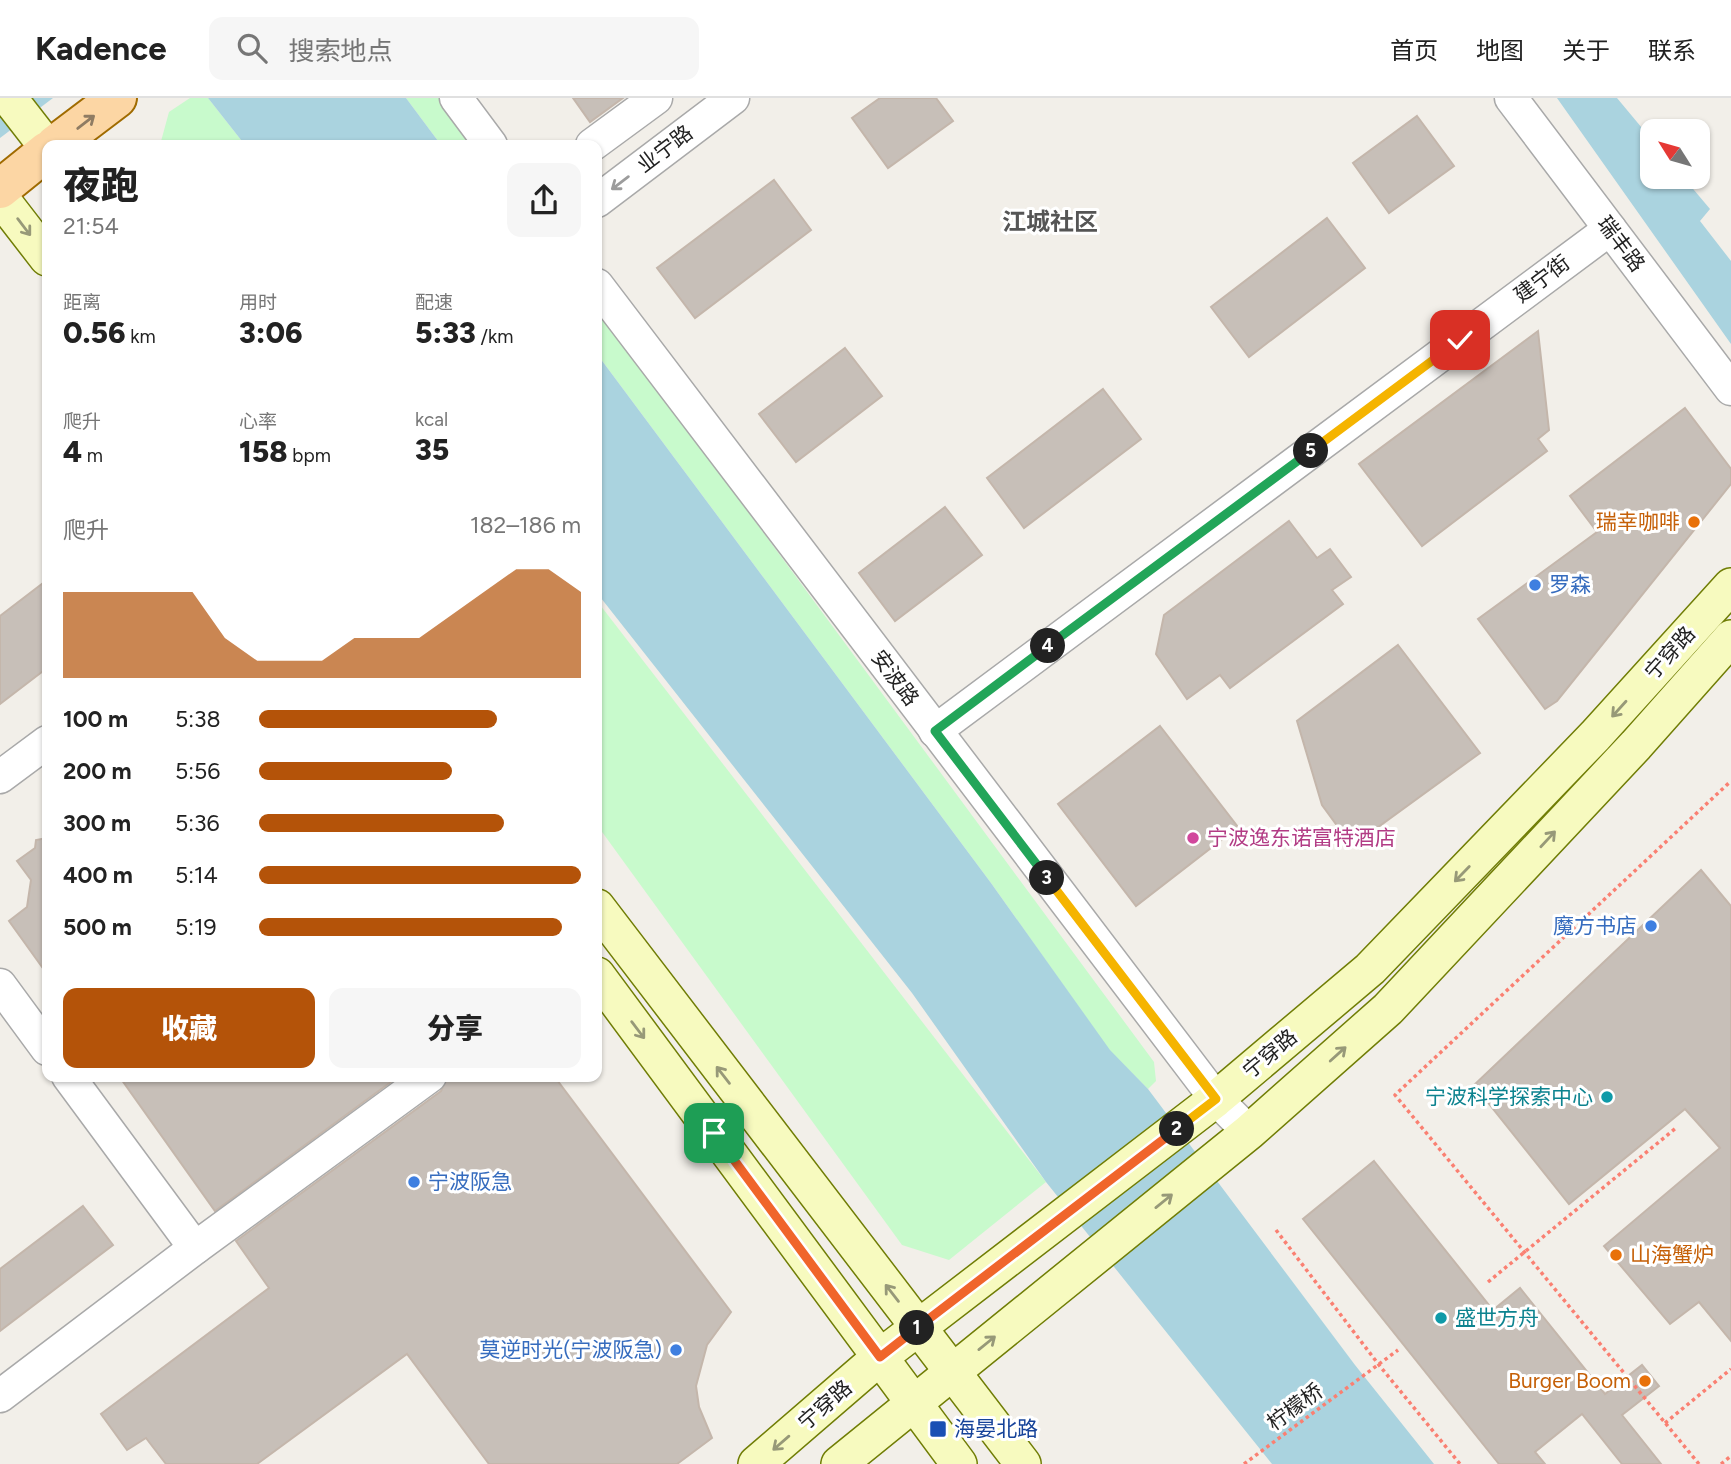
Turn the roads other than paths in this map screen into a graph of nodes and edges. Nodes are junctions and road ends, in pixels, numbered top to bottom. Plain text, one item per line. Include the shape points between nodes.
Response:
1 (9, 98) edge
2 (117, 98) edge
3 (456, 98) edge
4 (656, 98) edge
5 (733, 98) edge
6 (1511, 98) edge
7 (62, 140) edge
8 (487, 140) edge
9 (599, 140) edge
10 (42, 142) edge
11 (42, 153) edge
12 (0, 188) edge
13 (0, 197) edge
14 (602, 197) edge
15 (1610, 229) junction
16 (42, 252) edge
17 (602, 292) edge
18 (1731, 389) edge
19 (1731, 586) edge
20 (1731, 638) edge
21 (935, 731) junction
22 (42, 746) edge
23 (0, 777) edge
24 (602, 914) edge
25 (602, 982) edge
26 (0, 985) edge
27 (42, 1042) edge
28 (72, 1082) edge
29 (422, 1082) edge
30 (1216, 1099) junction
31 (1249, 1132) junction
32 (195, 1248) junction
33 (918, 1327) junction
34 (880, 1357) junction
35 (952, 1371) junction
36 (0, 1396) edge
37 (914, 1403) junction
38 (756, 1464) edge
39 (839, 1464) edge
40 (959, 1464) edge
41 (1023, 1464) edge

1 - 10 main road
7 -> 2 main road
3 - 8 street
4 - 9 street
5 -> 14 street, 业宁路
6 - 15 street, 瑞丰路
11 - 12 main road
13 -> 16 main road
15 - 18 street, 瑞丰路
15 - 21 street, 建宁街
17 - 21 street, 安波路
19 -> 30 main road, 宁穿路 via 1595,736 1370,969
31 -> 20 main road, 宁穿路 via 1388,1009
21 - 30 street, 安波路
22 - 23 street
33 -> 24 main road
25 -> 34 main road
26 - 27 street
28 - 32 street
29 - 32 street
30 - 31 street, 安波路
30 - 33 main road, 宁穿路
35 -> 31 main road, 宁穿路
32 - 36 street
33 - 34 main road, 宁穿路
33 - 35 main road
34 - 37 main road
34 -> 38 main road, 宁穿路
35 - 37 main road, 宁穿路
35 - 41 main road
37 - 39 main road, 宁穿路
37 - 40 main road

